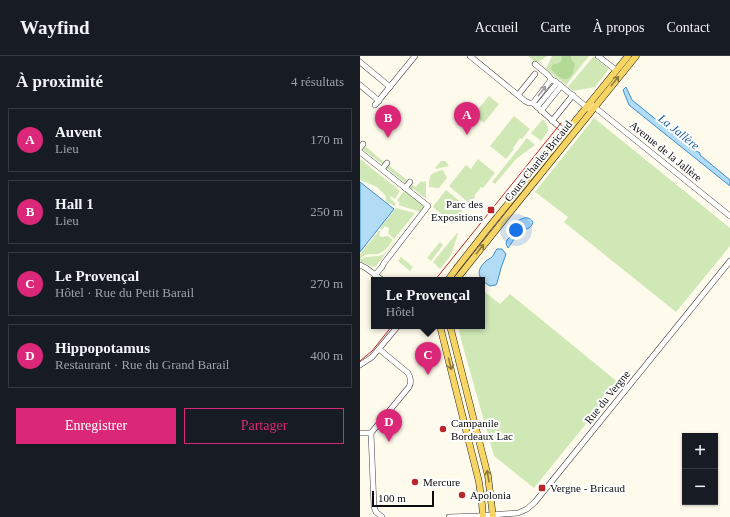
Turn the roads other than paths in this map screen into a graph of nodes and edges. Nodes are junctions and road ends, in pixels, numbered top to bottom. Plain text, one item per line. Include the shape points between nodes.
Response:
1 (415, 56) edge
2 (470, 56) edge
3 (598, 56) edge
4 (628, 56) edge
5 (636, 56) edge
6 (360, 62) edge
7 (535, 64) dead end
8 (616, 70) junction
9 (535, 74) dead end
10 (557, 83) junction
11 (360, 85) edge
12 (390, 87) junction
13 (518, 95) junction
14 (573, 95) junction
15 (379, 101) junction
16 (375, 105) dead end
17 (537, 107) junction
18 (591, 107) junction
19 (552, 121) junction
20 (565, 132) junction
21 (360, 152) edge
22 (387, 163) dead end
23 (382, 169) junction
24 (410, 182) dead end
25 (405, 188) junction
26 (730, 216) edge
27 (730, 261) edge
28 (360, 265) edge
29 (374, 274) junction
30 (378, 277) edge
31 (450, 277) edge
32 (458, 277) edge
33 (396, 329) edge
34 (441, 329) edge
35 (448, 329) edge
36 (451, 329) edge
37 (379, 349) junction
38 (457, 355) junction
39 (360, 366) edge
40 (360, 433) edge
41 (371, 433) junction
42 (380, 516) edge
43 (483, 516) edge
44 (493, 516) edge
45 (511, 516) edge
46 (449, 517) edge

1 - 12 street
2 - 13 street
3 - 8 street
4 - 8 main road, Cours Charles Bricaud
18 -> 5 main road, Cours Charles Bricaud
6 - 12 street
7 - 10 street, Avenue de la Jallère
8 - 18 main road, Cours Charles Bricaud
9 - 13 street
10 - 14 street, Avenue de la Jallère
17 -> 10 street
10 - 17 street
11 - 15 street
12 - 15 street
13 - 17 street
14 - 18 street, Avenue de la Jallère
14 - 19 street
15 - 16 street
17 - 19 street
18 - 20 main road, Cours Charles Bricaud
18 - 26 street, Avenue de la Jallère
32 -> 18 main road, Cours Charles Bricaud
19 - 20 street
20 - 31 main road, Cours Charles Bricaud
21 - 23 street
22 - 23 street
23 - 25 street
24 - 25 street
25 - 29 street via 428,206
27 - 45 street, Rue du Vergne via 535,502 527,509
28 - 29 street
29 - 30 street
33 - 37 street
34 -> 43 main road via 479,482
35 - 38 street
36 - 38 main road
37 - 39 street
37 - 41 street via 408,373 411,383
44 -> 38 main road via 488,476
40 - 41 street
41 - 42 street via 374,507
43 - 44 street, Rue du Vergne
43 - 46 street, Rue du Vergne
44 - 45 street, Rue du Vergne

